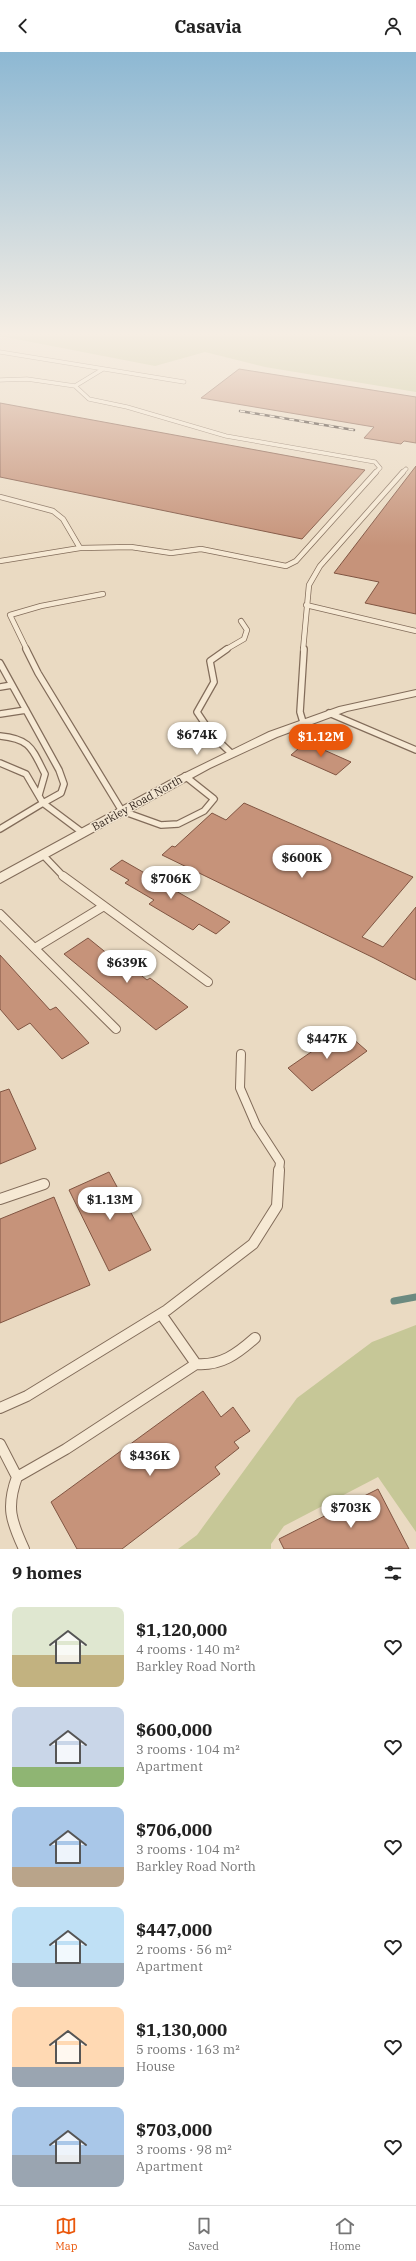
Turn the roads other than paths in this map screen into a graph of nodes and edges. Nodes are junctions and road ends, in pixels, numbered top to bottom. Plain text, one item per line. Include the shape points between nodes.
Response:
1 (122, 406) edge
2 (406, 469) dead end
3 (0, 497) edge
4 (80, 548) junction
5 (0, 561) edge
6 (103, 594) dead end
7 (306, 606) junction
8 (241, 621) dead end
9 (416, 630) edge
10 (0, 663) edge
11 (12, 685) junction
12 (0, 687) edge
13 (413, 692) edge
14 (26, 710) junction
15 (329, 713) junction
16 (0, 714) edge
17 (303, 722) junction
18 (0, 736) edge
19 (416, 750) edge
20 (231, 753) junction
21 (0, 763) edge
22 (185, 776) junction
23 (39, 795) junction
24 (43, 803) junction
25 (122, 811) junction
26 (0, 829) edge
27 (83, 833) junction
28 (43, 855) junction
29 (0, 879) edge
30 (104, 906) junction
31 (0, 914) edge
32 (35, 948) junction
33 (208, 982) dead end
34 (116, 1029) dead end
35 (241, 1054) dead end
36 (44, 1184) dead end
37 (0, 1199) edge
38 (162, 1314) junction
39 (255, 1338) dead end
40 (196, 1364) junction
41 (0, 1408) edge
42 (0, 1444) edge
43 (17, 1478) junction
44 (24, 1549) edge

1 - 4 lane via 226,436 374,462 380,468 296,561 286,566 201,549 170,553 131,547
2 - 7 lane via 320,566 309,585
3 - 4 lane via 52,511 63,519
4 - 5 lane
6 - 25 lane via 10,615 38,673
7 - 9 lane
7 - 17 lane via 300,712
8 - 20 lane via 247,630 244,639 210,661 214,682 197,712 213,736
10 - 11 lane
11 - 12 lane
11 - 14 lane
13 - 15 street, Barkley Road North
14 - 16 lane
14 - 24 lane via 64,784 61,793
15 - 17 street, Barkley Road North
15 - 19 lane
17 - 20 street, Barkley Road North via 269,734
18 - 23 lane via 17,737 28,742 45,774
20 - 22 street, Barkley Road North
21 - 23 lane via 26,774
22 - 25 street, Barkley Road North
22 - 25 lane via 214,799 204,811 178,824 161,825
23 - 24 lane
24 - 26 lane
24 - 27 lane
25 - 27 street, Barkley Road North
27 - 28 street, Barkley Road North
28 - 29 street, Barkley Road North
28 - 30 lane via 60,874
30 - 32 lane
30 - 33 lane
31 - 32 lane
32 - 34 lane
35 - 38 lane via 240,1088 256,1125 280,1162 276,1206 253,1244
36 - 37 lane
38 - 40 lane
38 - 41 lane via 27,1396
39 - 40 lane via 235,1357 207,1366
40 - 43 lane
42 - 43 lane
43 - 44 lane via 9,1496 10,1512 12,1525

